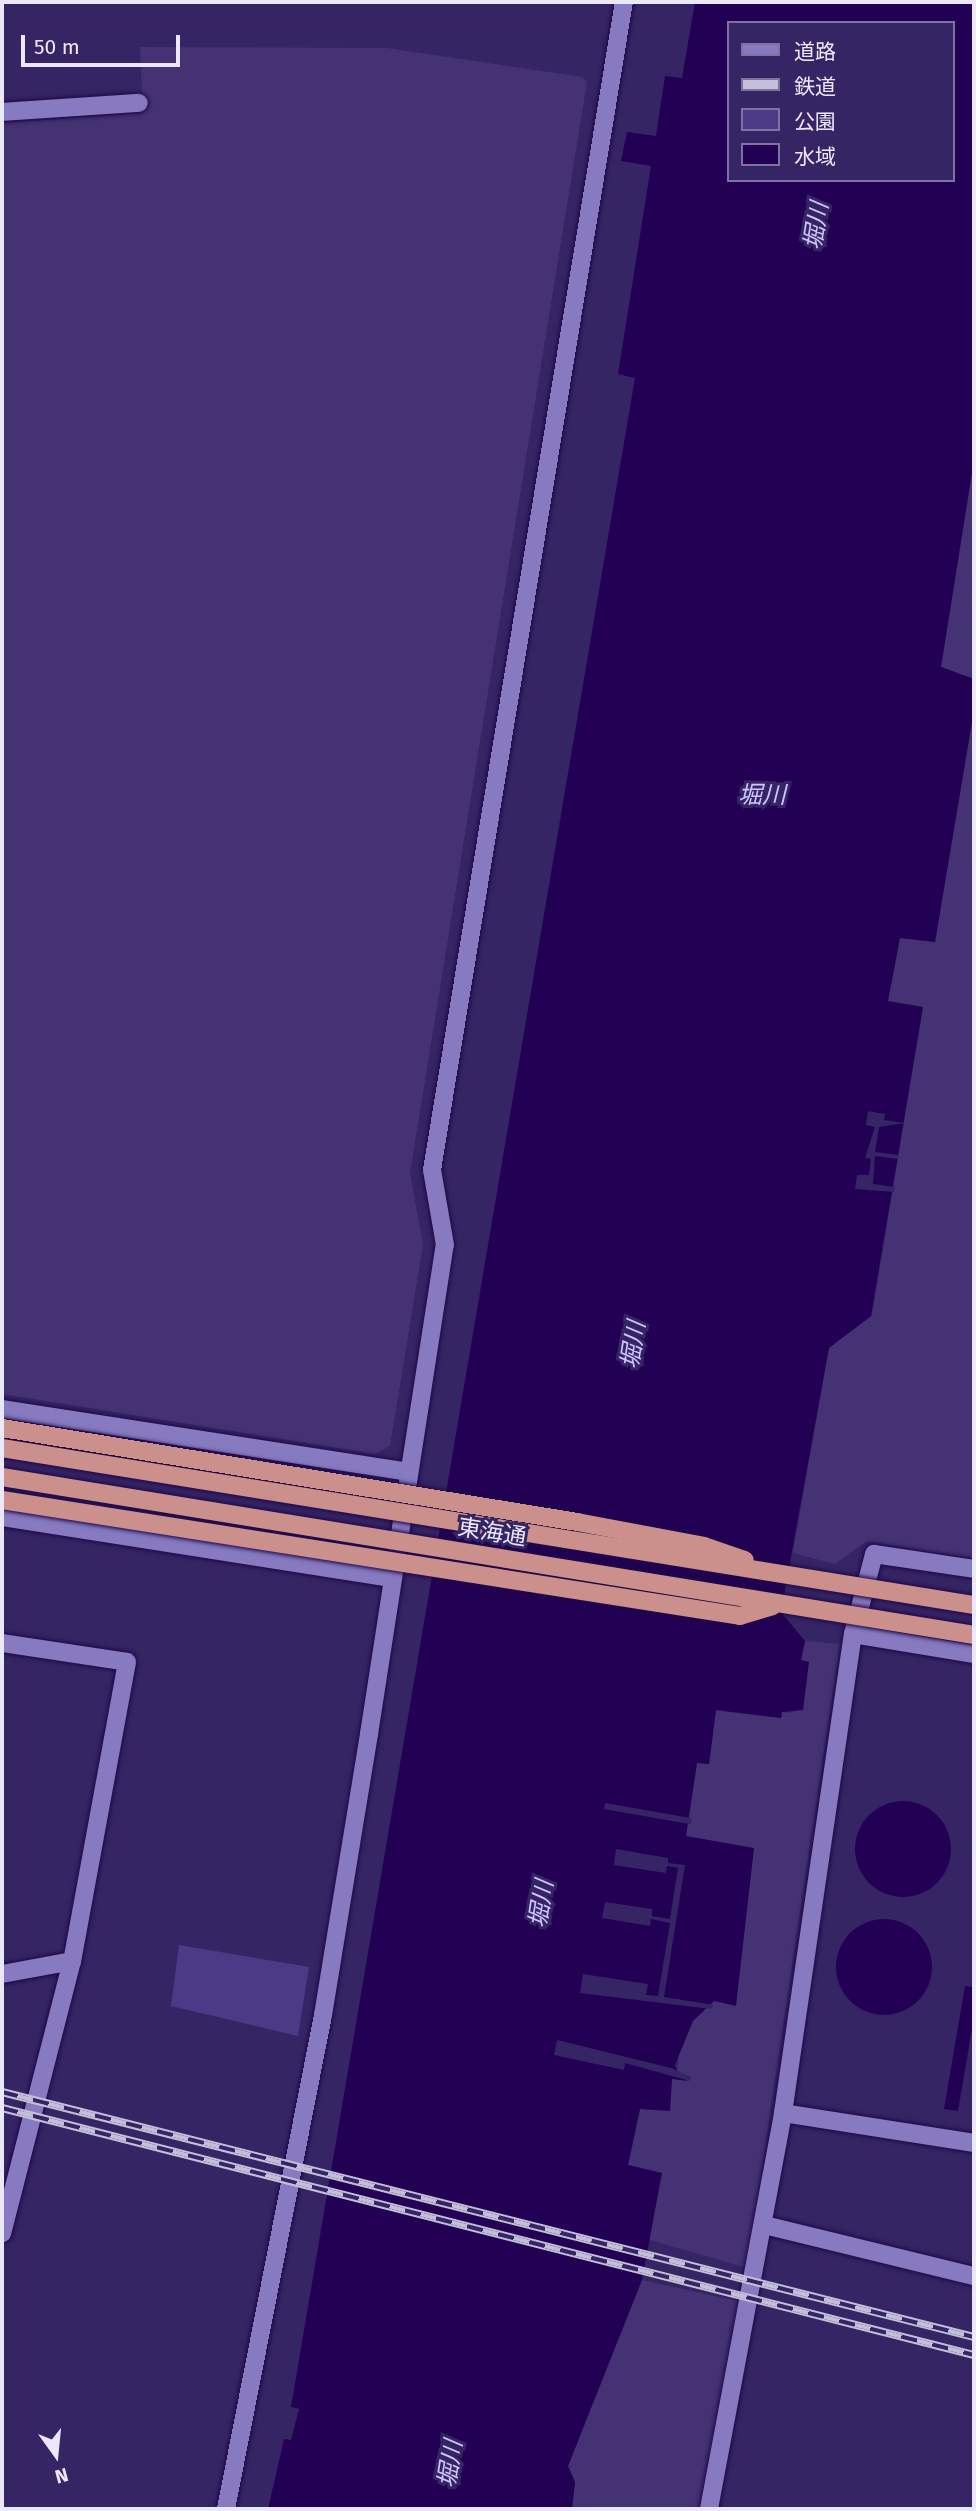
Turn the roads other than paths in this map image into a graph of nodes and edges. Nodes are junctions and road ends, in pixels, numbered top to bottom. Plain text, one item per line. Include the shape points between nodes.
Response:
1 (624, 2) edge
2 (139, 103) dead end
3 (2, 112) edge
4 (2, 1409) edge
5 (2, 1428) edge
6 (2, 1448) edge
7 (408, 1472) junction
8 (2, 1477) edge
9 (2, 1500) edge
10 (2, 1517) edge
11 (974, 1569) edge
12 (790, 1576) junction
13 (392, 1578) junction
14 (780, 1604) junction
15 (974, 1605) edge
16 (853, 1634) junction
17 (974, 1635) edge
18 (2, 1643) edge
19 (974, 1654) edge
20 (72, 1961) junction
21 (2, 1975) edge
22 (783, 2113) junction
23 (974, 2144) edge
24 (764, 2225) junction
25 (2, 2233) edge
26 (974, 2276) edge
27 (226, 2509) edge
28 (709, 2509) edge

1 - 7 street via 432,1170 445,1245
2 - 3 street
4 - 7 street
5 - 12 main road, bridge via 590,1524 704,1546
6 - 12 main road, 東海通, bridge
7 - 13 street
8 - 14 main road, 東海通, bridge
9 - 14 main road, bridge via 740,1616
10 - 13 street
11 - 16 street via 874,1554
12 - 15 main road, 東海通, bridge
13 - 27 street via 323,2015
14 - 17 main road, 東海通, bridge
16 - 19 street
16 - 22 street
18 - 20 street via 127,1662
20 - 21 street
20 - 25 street
22 - 23 street
22 - 24 street
24 - 26 street
24 - 28 street

